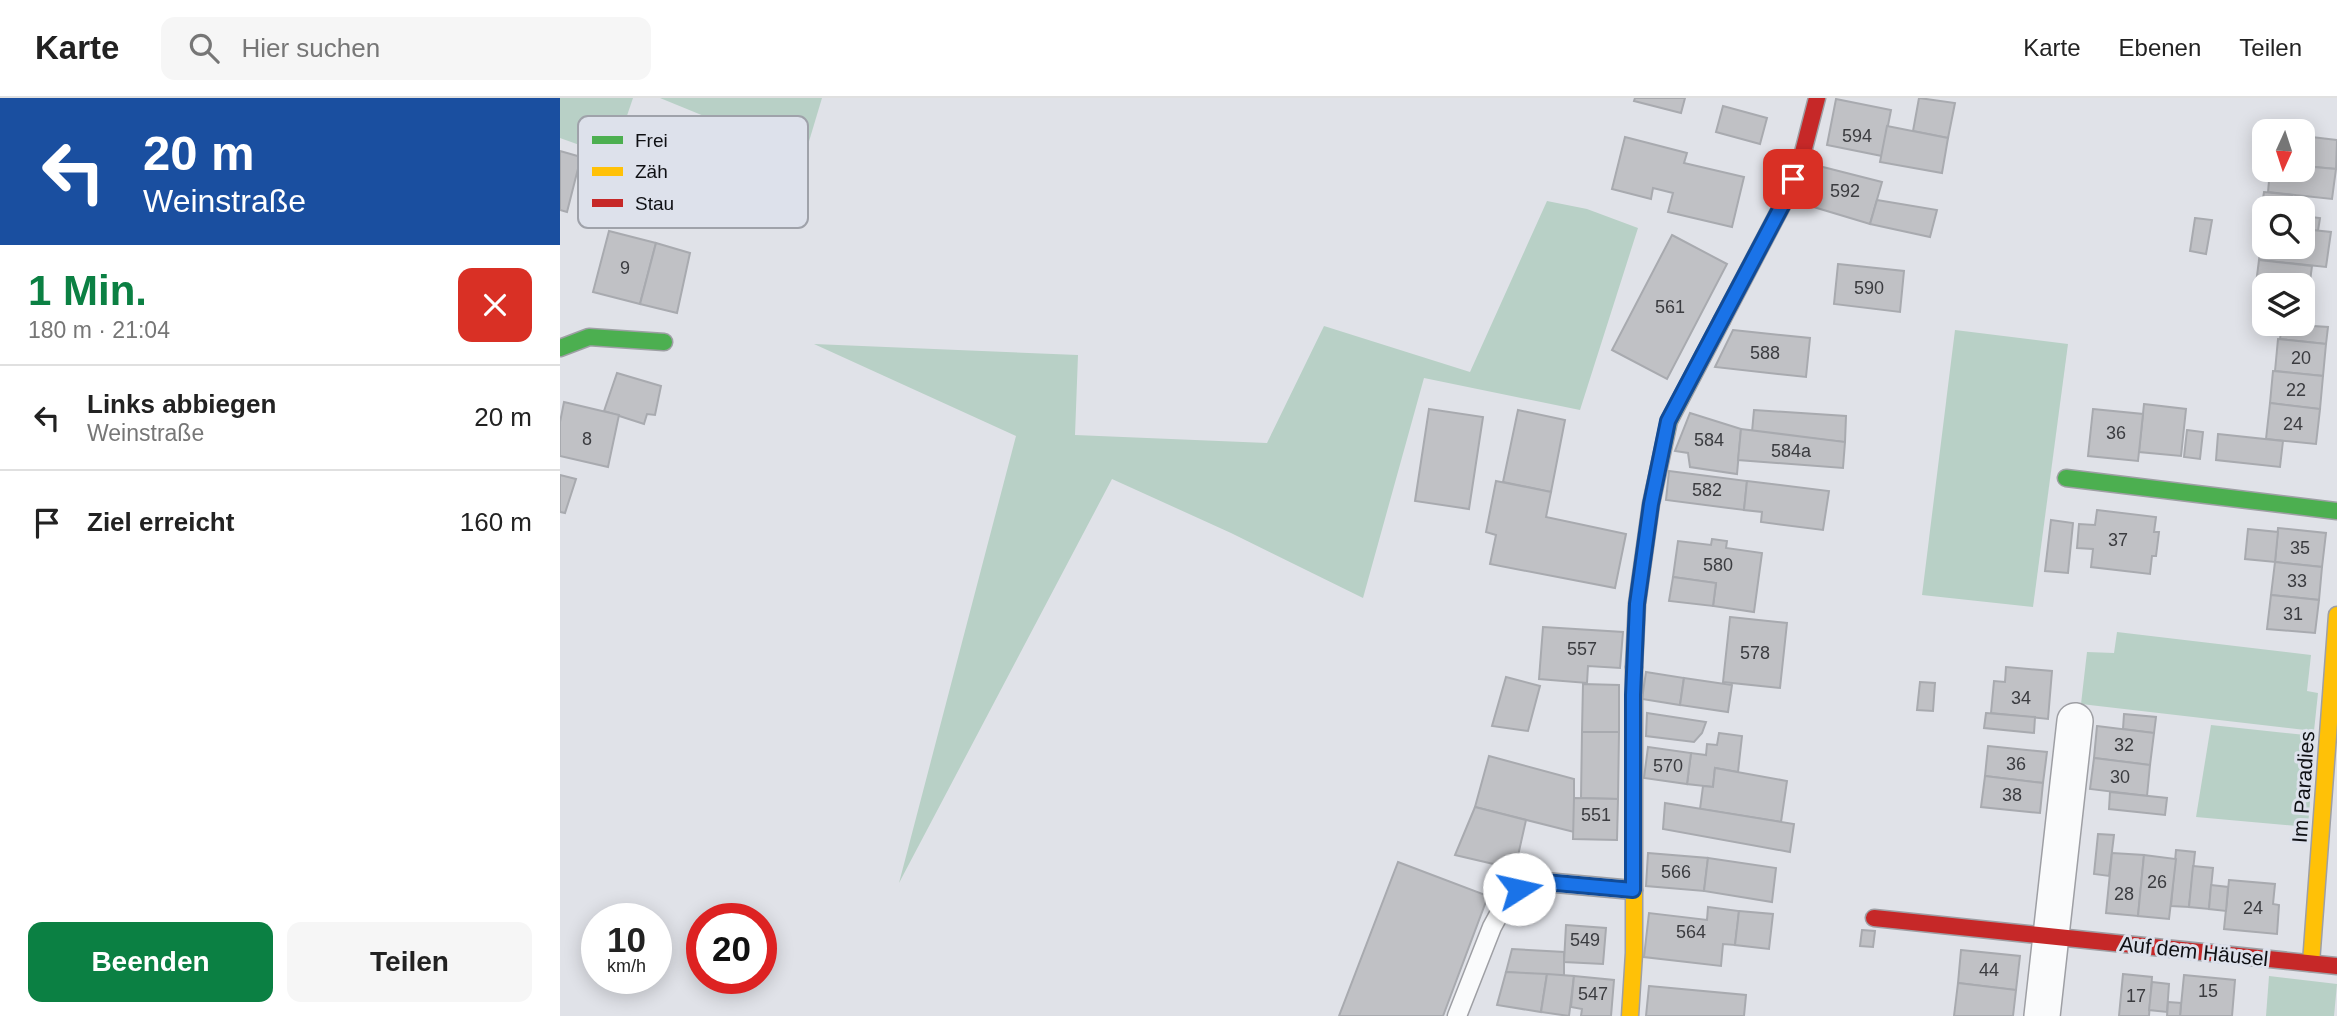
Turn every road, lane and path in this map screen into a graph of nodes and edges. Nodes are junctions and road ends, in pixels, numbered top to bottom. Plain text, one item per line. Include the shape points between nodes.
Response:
1 (1817, 98) edge
2 (664, 342) dead end
3 (560, 348) edge
4 (2066, 478) dead end
5 (2337, 511) edge
6 (2337, 615) edge
7 (2075, 720) dead end
8 (1633, 890) junction
9 (1874, 918) dead end
10 (2052, 935) junction
11 (2311, 963) junction
12 (2337, 966) edge
13 (1457, 1016) edge
14 (1630, 1016) edge
15 (2042, 1016) edge

1 - 8 street via 1786,198 1668,421 1637,604
2 - 3 street via 589,337
4 - 5 street
6 - 11 street, Im Paradies
7 - 10 street
8 - 13 lane via 1545,882 1519,889 1492,927
8 - 14 street
9 - 10 street, Auf dem Häusel
10 - 11 street, Auf dem Häusel
10 - 15 street
11 - 12 street, Auf dem Häusel

